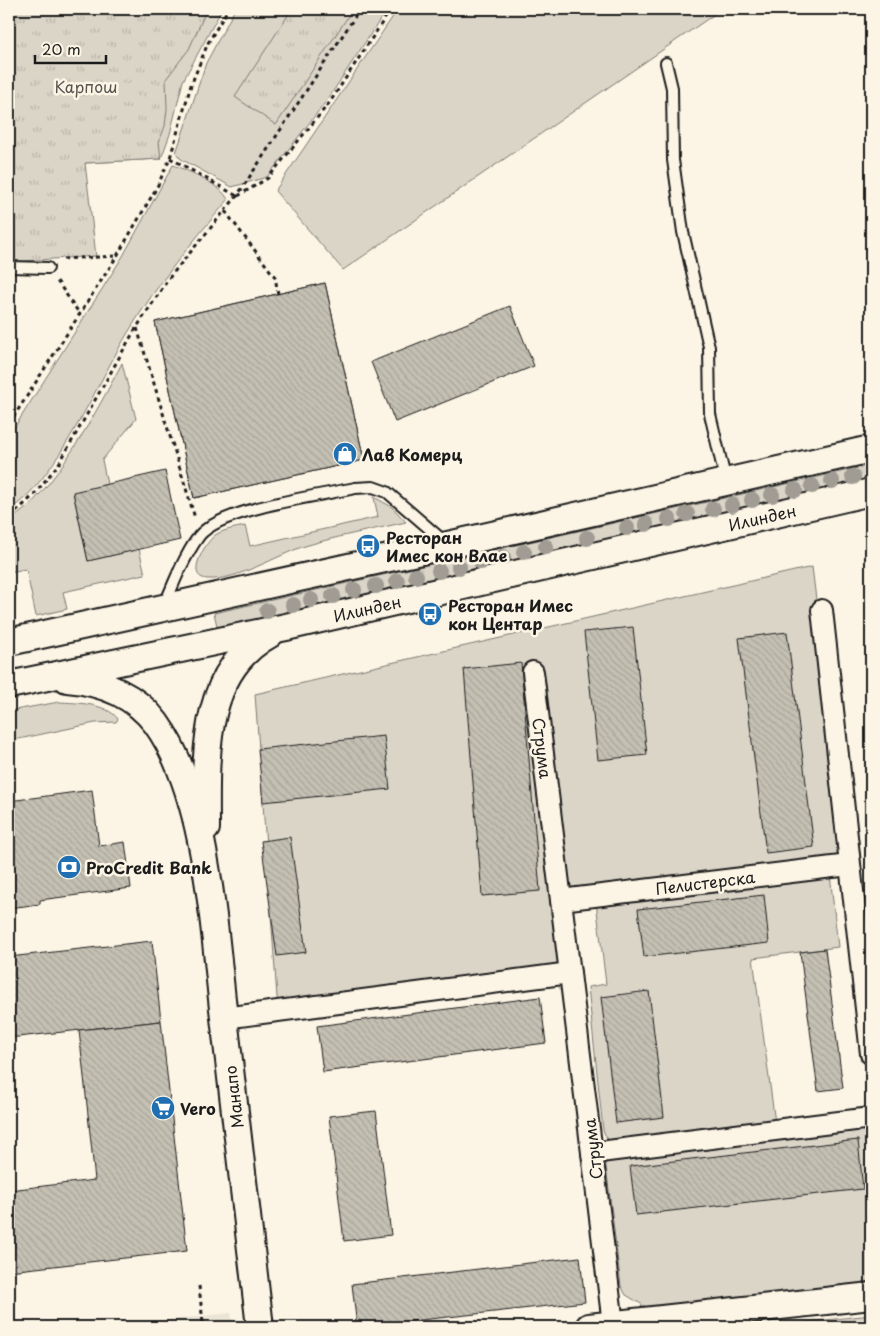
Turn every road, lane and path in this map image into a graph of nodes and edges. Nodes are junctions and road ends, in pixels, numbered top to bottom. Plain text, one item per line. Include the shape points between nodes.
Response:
1 (228, 9) edge
2 (360, 9) edge
3 (391, 9) edge
4 (666, 63) dead end
5 (170, 158) junction
6 (237, 196) junction
7 (225, 210) junction
8 (117, 256) junction
9 (9, 267) edge
10 (48, 268) junction
11 (278, 294) dead end
12 (79, 314) junction
13 (137, 327) junction
14 (9, 424) edge
15 (871, 449) edge
16 (726, 482) junction
17 (871, 492) edge
18 (9, 515) edge
19 (200, 535) junction
20 (448, 546) junction
21 (163, 608) junction
22 (822, 610) dead end
23 (286, 627) junction
24 (9, 642) edge
25 (534, 672) dead end
26 (49, 678) junction
27 (9, 685) edge
28 (850, 865) junction
29 (206, 866) junction
30 (561, 900) junction
31 (864, 939) edge
32 (570, 973) junction
33 (224, 1018) junction
34 (871, 1054) edge
35 (871, 1118) edge
36 (592, 1153) junction
37 (200, 1286) dead end
38 (871, 1296) edge
39 (234, 1323) dead end
40 (601, 1326) edge
41 (260, 1327) edge

1 - 5 path via 208,43 191,85
2 - 6 path
3 - 6 path via 330,102 268,178
4 - 16 lane via 672,88 673,160 683,232 709,347 710,414
5 - 6 path
5 - 8 path
6 - 7 path
7 - 11 path via 275,277
7 - 13 path via 169,278
8 - 10 path via 42,260
8 - 12 path
9 - 10 lane
10 - 12 path
12 - 14 path
13 - 18 path via 60,462 34,495
13 - 19 path
15 - 16 street
16 - 20 street
17 - 23 street, Илинден
19 - 20 lane via 229,516 364,487 387,492
19 - 21 lane
20 - 21 street
21 - 24 street
22 - 28 street
23 - 26 street, Илинден
23 - 29 street, Манапо via 246,650 218,693 207,769
25 - 30 street, Струма
26 - 27 street, Илинден
26 - 29 street, Манапо via 104,685 131,699 155,722 171,748 185,782
28 - 30 street, Пелистерска
28 - 31 street
29 - 33 street, Манапо
30 - 32 street, Струма
31 - 34 street
32 - 33 street
32 - 36 street, Струма
33 - 41 street, Манапо
35 - 36 street
36 - 40 street, Струма
37 - 39 path via 205,1326
38 - 40 street

